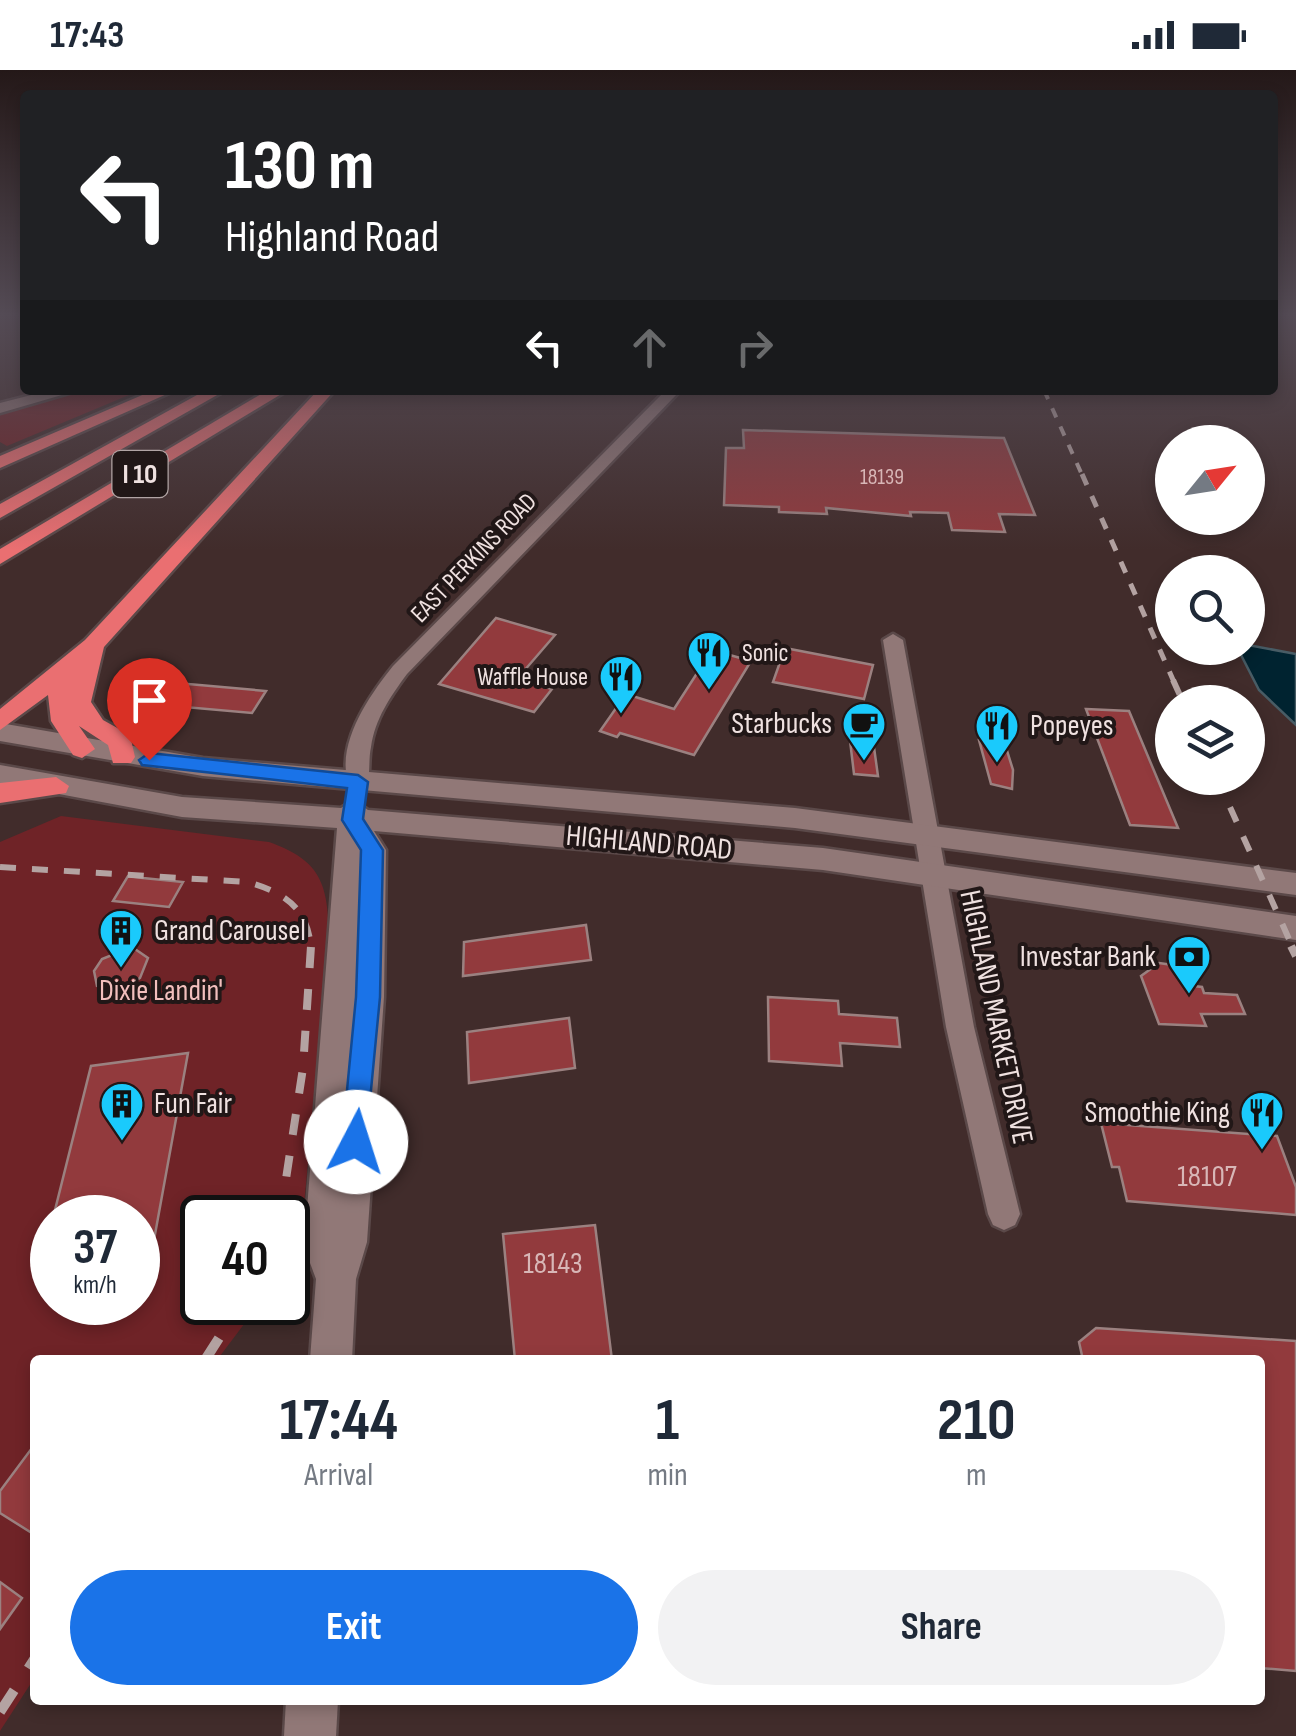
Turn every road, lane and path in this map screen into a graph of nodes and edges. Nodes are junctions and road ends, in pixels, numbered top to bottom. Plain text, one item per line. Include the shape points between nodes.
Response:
1 (51, 395) edge
2 (156, 395) edge
3 (209, 395) edge
4 (272, 395) edge
5 (322, 395) edge
6 (668, 395) edge
7 (0, 408) edge
8 (0, 462) edge
9 (0, 512) edge
10 (0, 558) edge
11 (893, 640) dead end
12 (93, 645) junction
13 (70, 664) junction
14 (0, 722) edge
15 (0, 732) edge
16 (82, 749) junction
17 (122, 756) junction
18 (0, 774) edge
19 (358, 782) junction
20 (56, 786) junction
21 (0, 793) edge
22 (352, 820) junction
23 (926, 833) junction
24 (932, 874) junction
25 (1296, 884) edge
26 (1296, 928) edge
27 (1004, 1214) dead end
28 (331, 1355) edge
29 (312, 1705) edge
30 (310, 1736) edge

1 - 7 main road
2 - 8 highway
3 - 9 highway, I 10
4 - 10 highway, I 10
5 - 12 highway
6 - 19 street, EAST PERKINS ROAD via 400,670 368,716
11 - 23 street, HIGHLAND MARKET DRIVE
12 - 13 highway
12 - 17 highway via 79,703 93,728 121,742
13 - 14 highway
13 - 16 highway via 58,689 58,712
15 - 16 main road, HIGHLAND ROAD
16 - 17 main road, HIGHLAND ROAD
17 - 19 main road, HIGHLAND ROAD
18 - 20 main road, HIGHLAND ROAD
19 - 22 main road
19 - 23 main road, HIGHLAND ROAD
20 - 21 highway
20 - 22 main road, HIGHLAND ROAD via 182,808
22 - 24 main road, HIGHLAND ROAD via 719,848
22 - 28 main road via 324,1247 336,1278
23 - 24 street, HIGHLAND MARKET DRIVE
23 - 25 main road, HIGHLAND ROAD
24 - 26 main road, HIGHLAND ROAD
24 - 27 street, HIGHLAND MARKET DRIVE
29 - 30 main road

